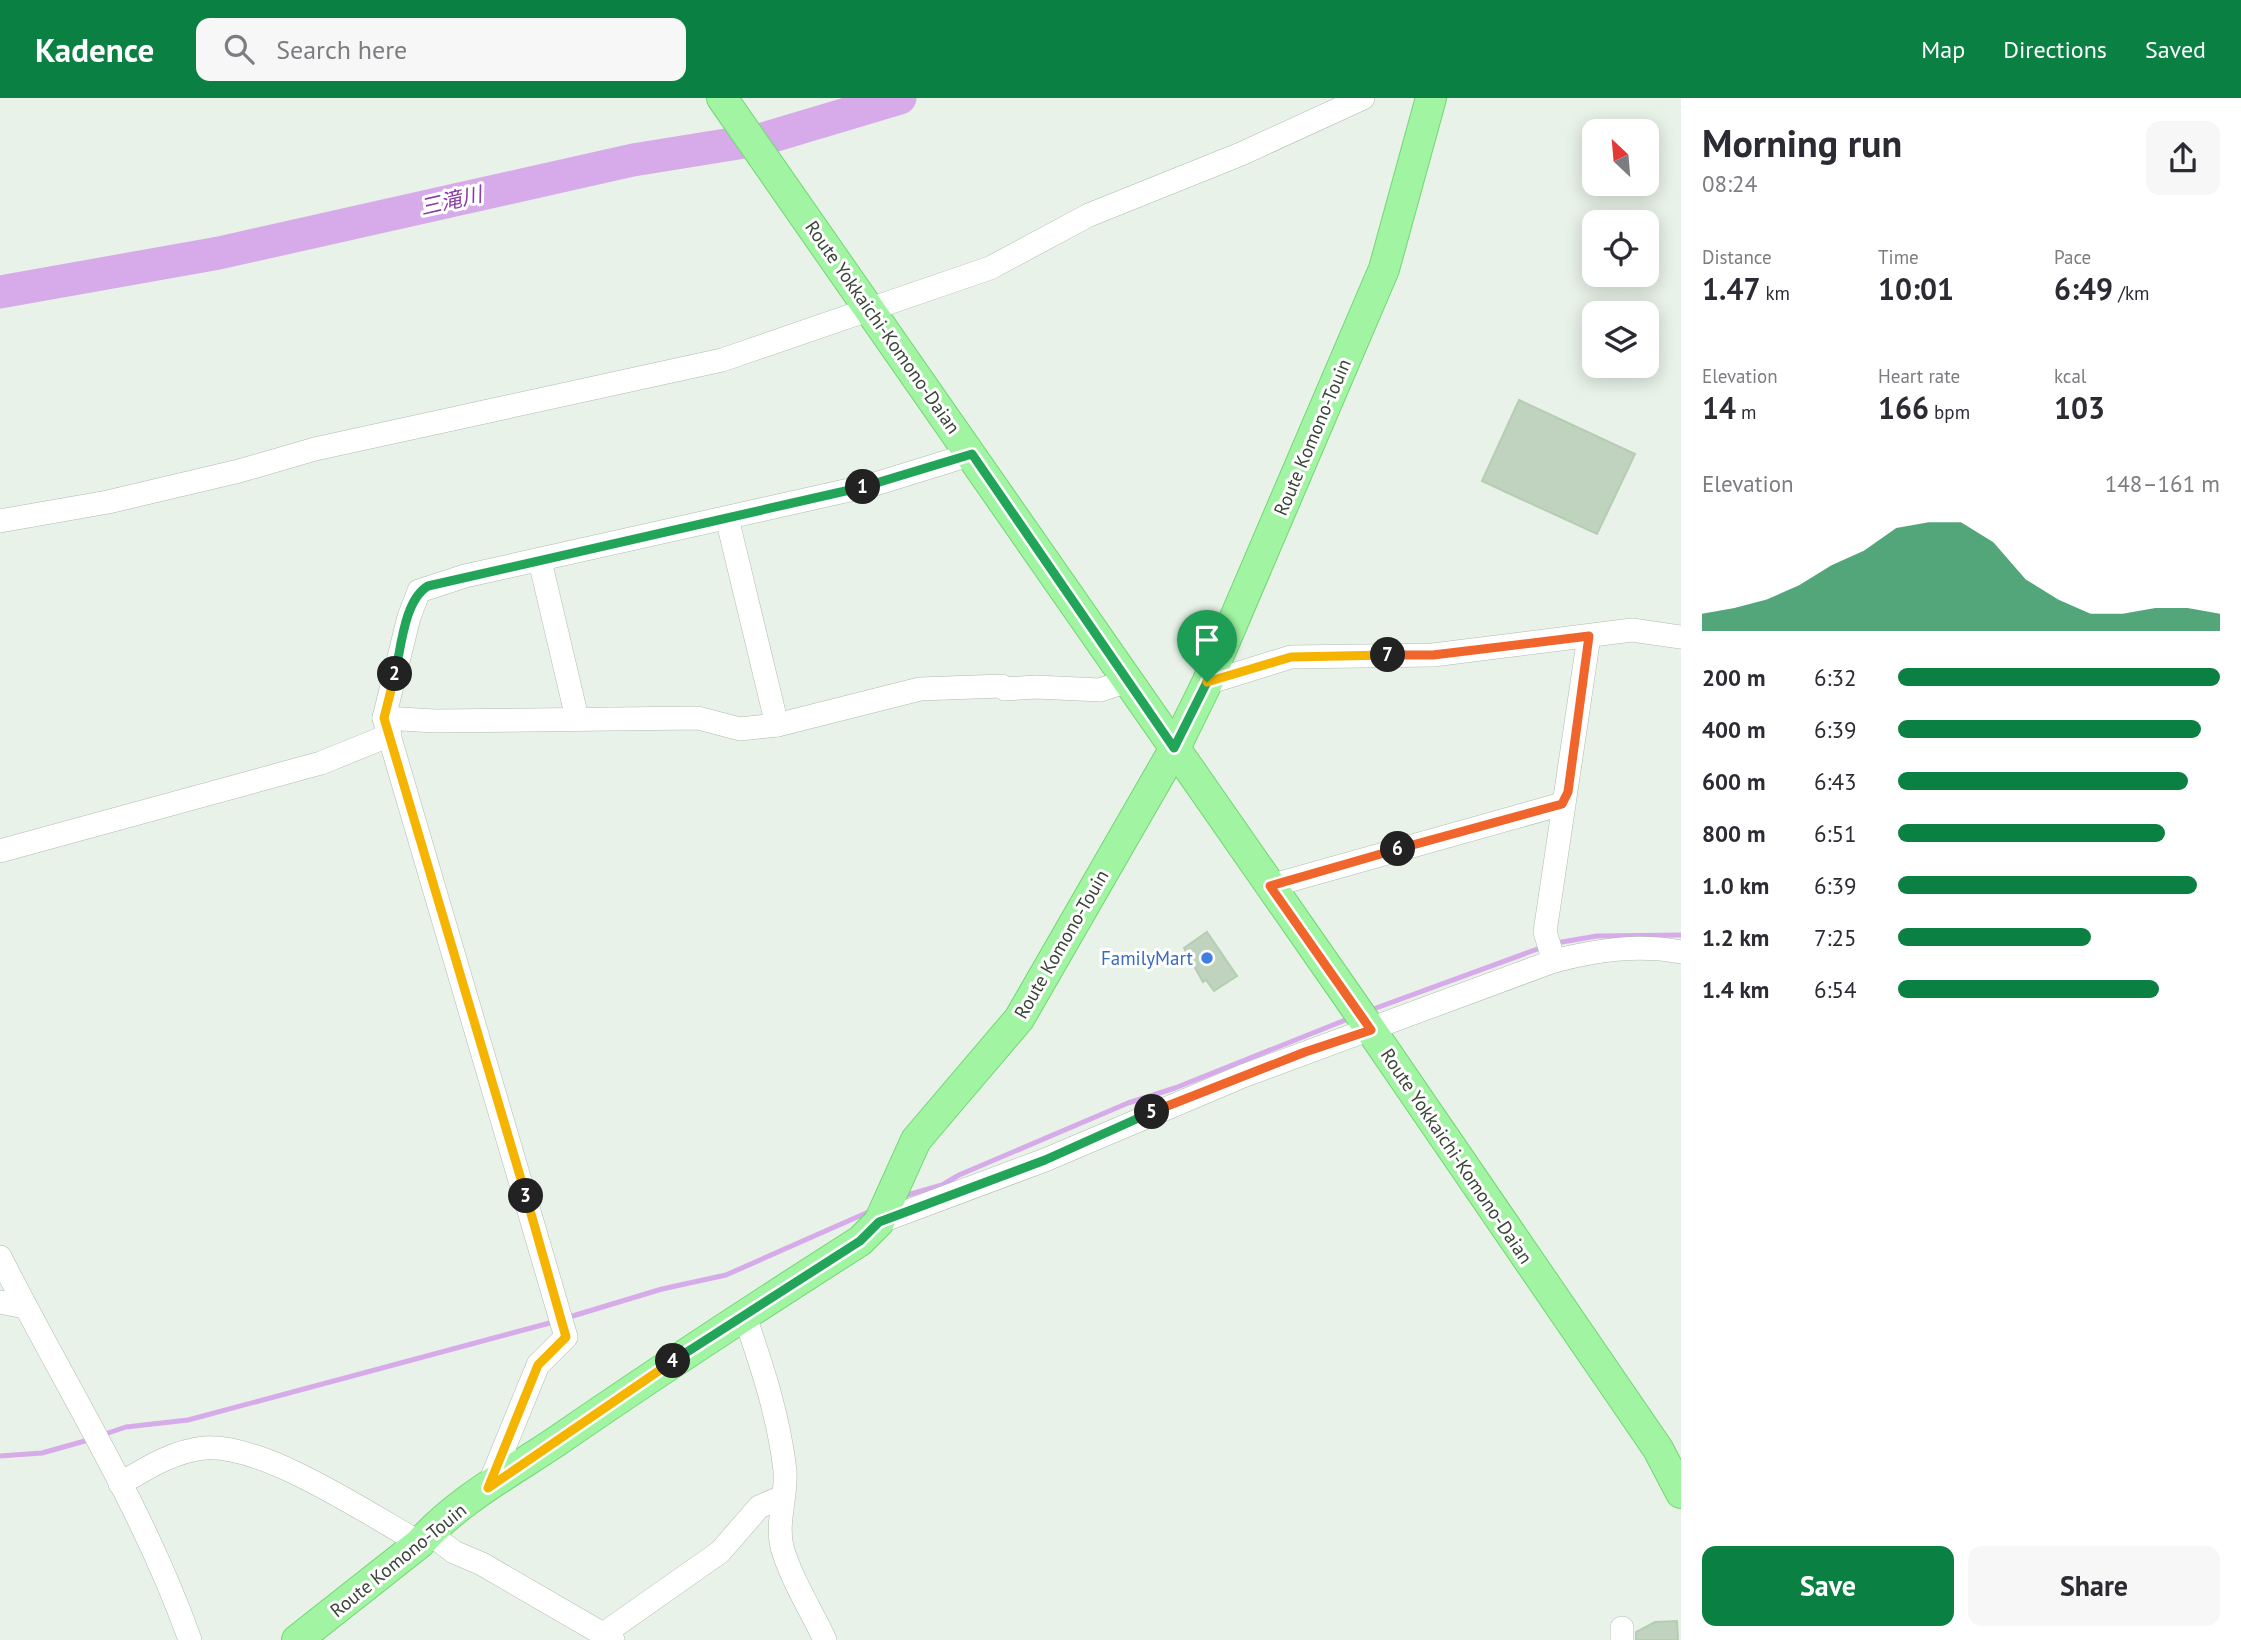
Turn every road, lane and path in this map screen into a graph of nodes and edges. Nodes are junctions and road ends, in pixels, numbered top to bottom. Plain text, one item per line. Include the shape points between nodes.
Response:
1 (722, 98) edge
2 (1363, 98) edge
3 (1431, 98) edge
4 (867, 310) junction
5 (972, 454) junction
6 (727, 518) junction
7 (0, 521) edge
8 (540, 561) junction
9 (1589, 636) junction
10 (1681, 637) edge
11 (1127, 681) junction
12 (1207, 682) junction
13 (577, 718) junction
14 (777, 725) junction
15 (387, 727) junction
16 (1174, 748) junction
17 (1562, 804) junction
18 (0, 851) edge
19 (1270, 886) junction
20 (1681, 952) edge
21 (1553, 959) junction
22 (1363, 1019) junction
23 (886, 1205) junction
24 (0, 1257) edge
25 (0, 1302) edge
26 (25, 1307) junction
27 (744, 1314) junction
28 (120, 1483) junction
29 (488, 1488) junction
30 (1681, 1493) edge
31 (782, 1497) junction
32 (425, 1538) junction
33 (608, 1637) edge
34 (190, 1640) edge
35 (298, 1640) edge
36 (825, 1640) edge

1 - 4 main road, Route Yokkaichi-Komono-Daian
2 - 4 street via 1241,154 1089,215 989,268
3 - 12 main road, Route Komono-Touin via 1384,268
4 - 5 main road, Route Yokkaichi-Komono-Daian
4 - 7 street via 722,360 315,449 108,502
5 - 6 street via 872,485
5 - 11 main road, Route Yokkaichi-Komono-Daian
6 - 8 street
6 - 14 street
8 - 13 street
8 - 15 street via 419,591 409,617
9 - 10 street via 1632,630
9 - 12 street via 1433,655 1291,657
9 - 17 street via 1568,792
11 - 14 street via 1100,690 920,689
11 - 16 main road, Route Yokkaichi-Komono-Daian
12 - 16 main road, Route Komono-Touin
13 - 14 street via 698,718 740,729
13 - 15 street via 435,721
15 - 18 street via 321,763
15 - 29 street via 566,1337 538,1365
16 - 19 main road, Route Yokkaichi-Komono-Daian
16 - 23 main road, Route Komono-Touin via 1020,1019 916,1140
17 - 19 street
17 - 21 street via 1545,932
19 - 22 main road, Route Yokkaichi-Komono-Daian
20 - 21 street via 1652,947 1600,949
21 - 22 street
22 - 23 street via 1045,1160
22 - 30 main road, Route Yokkaichi-Komono-Daian via 1658,1449
23 - 27 main road, Route Komono-Touin via 860,1241
24 - 26 street
25 - 26 street
26 - 28 street
27 - 29 main road, Route Komono-Touin
27 - 31 street via 768,1384 781,1444
28 - 32 street via 173,1455 224,1448 303,1478
28 - 34 street via 172,1590
29 - 32 main road, Route Komono-Touin
31 - 33 street via 760,1507 720,1552
31 - 36 street via 782,1545
32 - 33 street via 482,1564
32 - 35 main road, Route Komono-Touin

